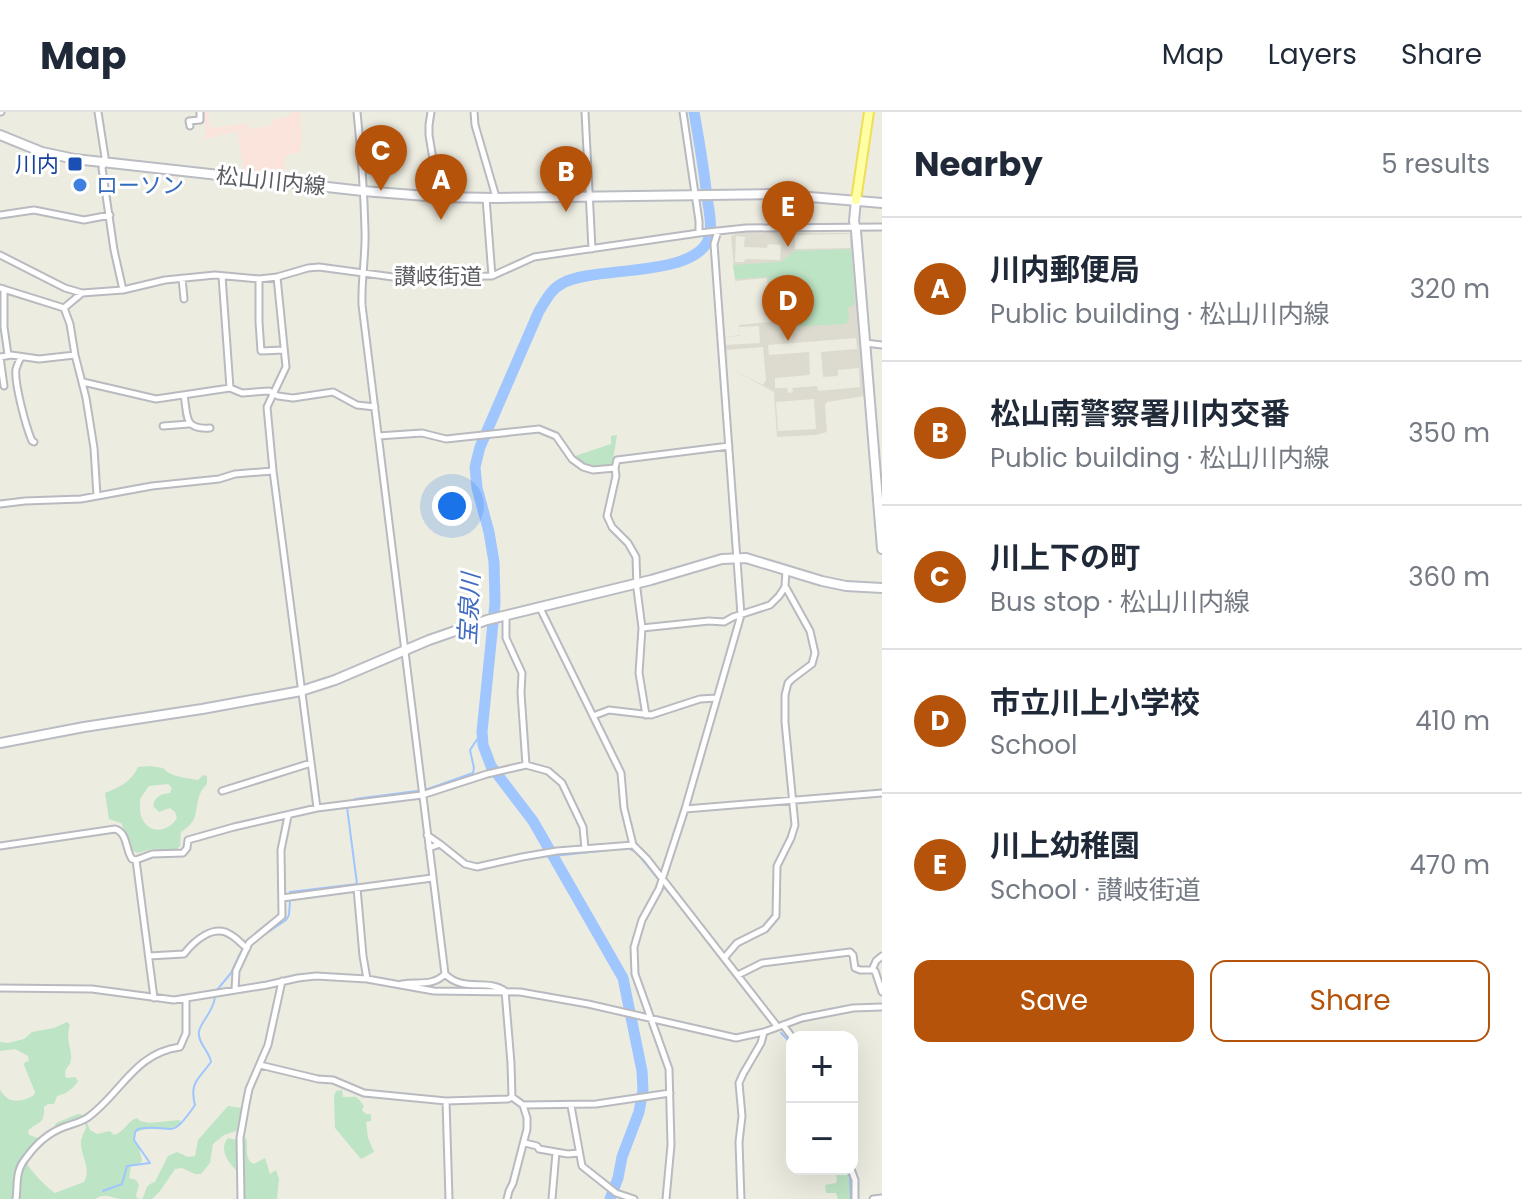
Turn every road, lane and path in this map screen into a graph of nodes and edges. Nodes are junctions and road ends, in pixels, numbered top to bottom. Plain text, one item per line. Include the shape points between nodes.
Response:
1 (98, 112) edge
2 (200, 112) edge
3 (357, 112) edge
4 (431, 112) edge
5 (474, 112) edge
6 (585, 112) edge
7 (683, 112) edge
8 (866, 112) edge
9 (190, 126) dead end
10 (0, 135) edge
11 (104, 162) junction
12 (363, 191) junction
13 (697, 195) junction
14 (439, 197) junction
15 (589, 197) junction
16 (486, 198) junction
17 (496, 198) junction
18 (856, 200) junction
19 (882, 203) edge
20 (0, 215) edge
21 (110, 215) junction
22 (855, 227) junction
23 (882, 227) edge
24 (716, 231) junction
25 (700, 233) junction
26 (592, 249) junction
27 (0, 255) edge
28 (362, 273) junction
29 (222, 276) junction
30 (492, 276) junction
31 (277, 277) junction
32 (182, 278) junction
33 (259, 279) junction
34 (2, 288) edge
35 (123, 290) junction
36 (82, 293) junction
37 (184, 299) dead end
38 (64, 308) junction
39 (865, 343) junction
40 (882, 345) edge
41 (284, 350) junction
42 (8, 355) junction
43 (75, 355) junction
44 (0, 357) edge
45 (21, 357) junction
46 (83, 382) junction
47 (4, 386) dead end
48 (230, 388) junction
49 (273, 394) junction
50 (184, 395) junction
51 (375, 407) junction
52 (189, 424) junction
53 (163, 426) dead end
54 (210, 428) dead end
55 (378, 436) junction
56 (34, 442) dead end
57 (729, 446) junction
58 (615, 468) junction
59 (273, 471) junction
60 (879, 474) edge
61 (97, 496) junction
62 (0, 504) edge
63 (882, 549) edge
64 (737, 557) junction
65 (786, 570) junction
66 (637, 583) junction
67 (785, 586) junction
68 (882, 588) edge
69 (539, 606) junction
70 (741, 615) junction
71 (503, 616) junction
72 (642, 628) junction
73 (404, 650) junction
74 (301, 691) junction
75 (717, 698) junction
76 (646, 715) junction
77 (593, 716) junction
78 (0, 743) edge
79 (311, 763) junction
80 (526, 765) junction
81 (222, 791) dead end
82 (882, 793) edge
83 (422, 795) junction
84 (792, 801) junction
85 (317, 808) junction
86 (685, 809) junction
87 (288, 816) junction
88 (427, 835) junction
89 (440, 844) junction
90 (633, 845) junction
91 (0, 846) edge
92 (429, 848) junction
93 (585, 849) junction
94 (136, 860) junction
95 (432, 878) junction
96 (662, 880) junction
97 (357, 888) junction
98 (282, 898) junction
99 (247, 948) junction
100 (149, 956) junction
101 (882, 956) edge
102 (725, 957) junction
103 (872, 970) junction
104 (445, 974) junction
105 (738, 975) junction
106 (367, 979) junction
107 (282, 981) junction
108 (397, 985) junction
109 (0, 988) edge
110 (235, 990) junction
111 (505, 991) junction
112 (882, 992) edge
113 (154, 998) junction
114 (186, 999) junction
115 (882, 1007) edge
116 (651, 1020) junction
117 (780, 1026) junction
118 (764, 1032) junction
119 (786, 1032) edge
120 (260, 1065) junction
121 (670, 1093) junction
122 (512, 1097) junction
123 (446, 1101) junction
124 (523, 1105) junction
125 (571, 1106) junction
126 (525, 1143) junction
127 (556, 1152) junction
128 (579, 1153) junction
129 (853, 1175) edge
130 (882, 1198) edge
131 (16, 1199) edge
132 (241, 1199) edge
133 (449, 1199) edge
134 (507, 1199) edge
135 (552, 1199) edge
136 (634, 1199) edge
137 (666, 1199) edge
138 (741, 1199) edge
139 (855, 1199) edge
140 (873, 1199) edge

1 - 11 street
2 - 9 street via 200,120 189,121
3 - 12 street
4 - 14 street via 429,135
5 - 17 street
6 - 15 street
7 - 13 street
8 - 18 main road
10 - 11 street, 松山川内線 via 42,152
11 - 12 street, 松山川内線
11 - 21 street
12 - 14 street, 松山川内線
12 - 28 street
13 - 15 street, 松山川内線
13 - 18 street, 松山川内線
13 - 25 street
14 - 16 street, 松山川内線
15 - 17 street, 松山川内線
15 - 26 street
16 - 17 street, 松山川内線
16 - 30 street
18 - 19 street, 松山川内線
18 - 22 street
20 - 21 street via 40,210 84,220
21 - 35 street
22 - 23 street, 讃岐街道
22 - 24 street, 讃岐街道
22 - 39 street
24 - 25 street, 讃岐街道
24 - 57 street
25 - 26 street, 讃岐街道
26 - 30 street, 讃岐街道 via 534,257
27 - 36 street
28 - 30 street, 讃岐街道
28 - 31 street, 讃岐街道 via 319,267
28 - 51 street
29 - 32 street, 讃岐街道
29 - 33 street, 讃岐街道
29 - 48 street
31 - 33 street, 讃岐街道
31 - 41 street
32 - 35 street, 讃岐街道
32 - 37 street
33 - 41 street via 261,351
34 - 38 street
34 - 42 street
35 - 36 street, 讃岐街道
36 - 38 street
38 - 43 street
39 - 40 street
39 - 60 street
41 - 49 street via 286,367
42 - 44 street
42 - 45 street
43 - 45 street
43 - 46 street
44 - 47 street
45 - 56 street via 17,381
46 - 50 street via 156,399
46 - 61 street
48 - 49 street
48 - 50 street
49 - 51 street via 293,398 333,392 357,405
49 - 59 street via 267,407
50 - 52 street
51 - 55 street
52 - 53 street
52 - 54 street
55 - 58 street via 422,433 446,439 539,429 556,436 583,467
55 - 73 street
57 - 58 street via 617,460
57 - 64 street
58 - 66 street via 608,520 633,549
59 - 61 street
59 - 74 street
60 - 63 street
61 - 62 street
64 - 65 street
64 - 66 street
64 - 70 street
65 - 67 street
65 - 68 street via 834,584
66 - 69 street
66 - 72 street
67 - 70 street via 770,605
67 - 84 street via 810,631 815,653 812,664 788,683 785,695
69 - 71 street
69 - 77 street
70 - 72 street via 724,622
70 - 75 street
71 - 73 street
71 - 80 street via 506,638 522,673
72 - 76 street via 639,673
73 - 74 street
73 - 83 street
74 - 78 street
74 - 79 street
75 - 76 street
75 - 86 street
76 - 77 street via 609,710
77 - 90 street via 621,773
79 - 81 street
79 - 85 street
80 - 83 street
80 - 93 street via 548,771 565,788 583,827
82 - 84 street
83 - 85 street
83 - 88 street
84 - 86 street
84 - 102 street via 795,825 777,866 776,916
85 - 87 street
86 - 96 street
87 - 94 street via 188,840 183,853
87 - 98 street via 281,850
88 - 89 street
88 - 92 street
89 - 92 street
89 - 93 street via 471,867
90 - 93 street
90 - 96 street
91 - 94 street via 115,829
92 - 95 street
94 - 100 street
95 - 97 street
95 - 104 street
96 - 102 street
96 - 116 street via 642,920 633,954
97 - 98 street
97 - 106 street
98 - 99 street via 282,916
99 - 100 street via 230,933 214,932 200,937 184,954
99 - 110 street via 236,971
100 - 113 street
101 - 103 street
102 - 105 street
103 - 105 street via 857,970 847,952 762,963
103 - 112 street
104 - 108 street via 433,983
104 - 111 street via 459,984
105 - 117 street
106 - 107 street via 316,976
106 - 108 street
107 - 110 street
107 - 120 street
108 - 111 street
109 - 113 street via 92,989
110 - 114 street
111 - 116 street
111 - 122 street
113 - 114 street
114 - 131 street via 186,1033 180,1047 148,1058 86,1119 42,1140 17,1170
115 - 117 street via 853,1008
116 - 118 street via 736,1038
116 - 121 street via 668,1063
117 - 118 street
117 - 119 street
118 - 138 street via 739,1083
120 - 123 street via 333,1080 364,1093
120 - 132 street via 249,1089 240,1138
121 - 125 street
121 - 137 street
122 - 123 street
122 - 124 street
123 - 133 street
124 - 125 street
124 - 126 street
125 - 128 street
126 - 127 street
126 - 134 street
127 - 128 street
127 - 135 street
128 - 136 street via 583,1168 613,1191
129 - 139 street
130 - 140 street

